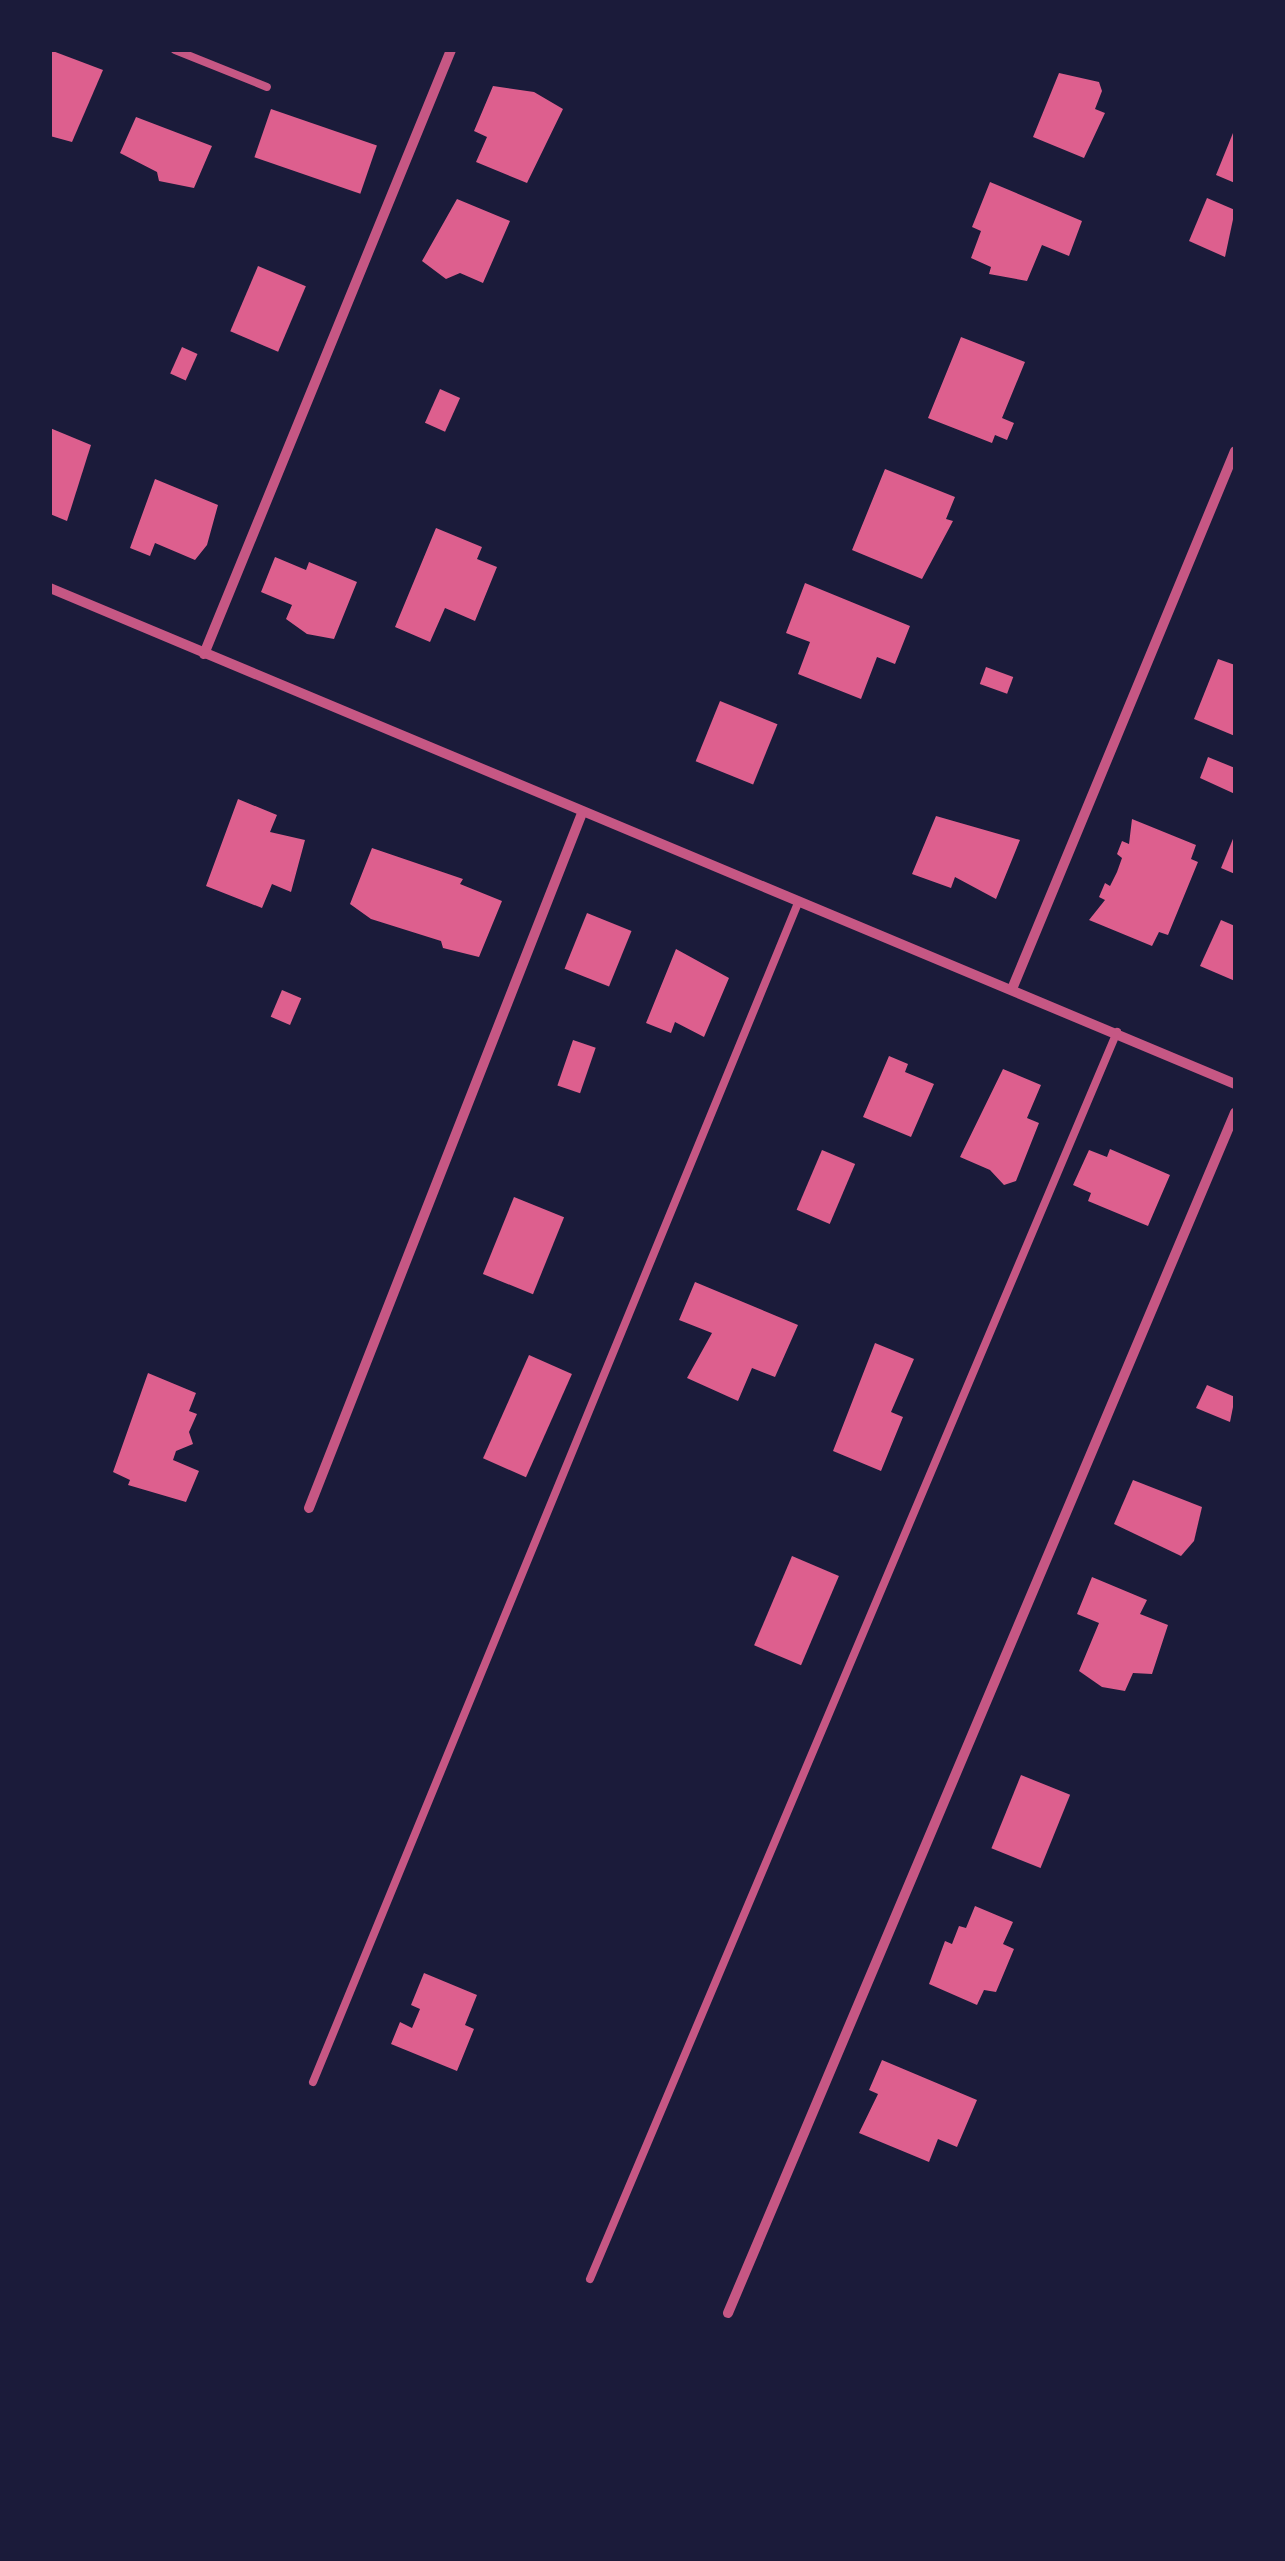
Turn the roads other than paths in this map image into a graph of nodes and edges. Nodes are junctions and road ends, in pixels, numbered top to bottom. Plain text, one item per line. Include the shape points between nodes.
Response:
1 (175, 50) edge
2 (451, 50) edge
3 (267, 86) dead end
4 (1235, 451) edge
5 (50, 588) edge
6 (204, 654) junction
7 (582, 812) junction
8 (798, 902) junction
9 (1012, 989) junction
10 (1117, 1032) junction
11 (1235, 1084) edge
12 (1235, 1112) edge
13 (309, 1508) dead end
14 (313, 2082) dead end
15 (590, 2279) dead end
16 (728, 2313) dead end

1 - 3 lane
2 - 6 street
4 - 9 street
5 - 6 street
6 - 7 street
7 - 8 street
7 - 13 street
8 - 9 street
8 - 14 lane
9 - 10 street
10 - 11 street
10 - 15 lane
12 - 16 street

